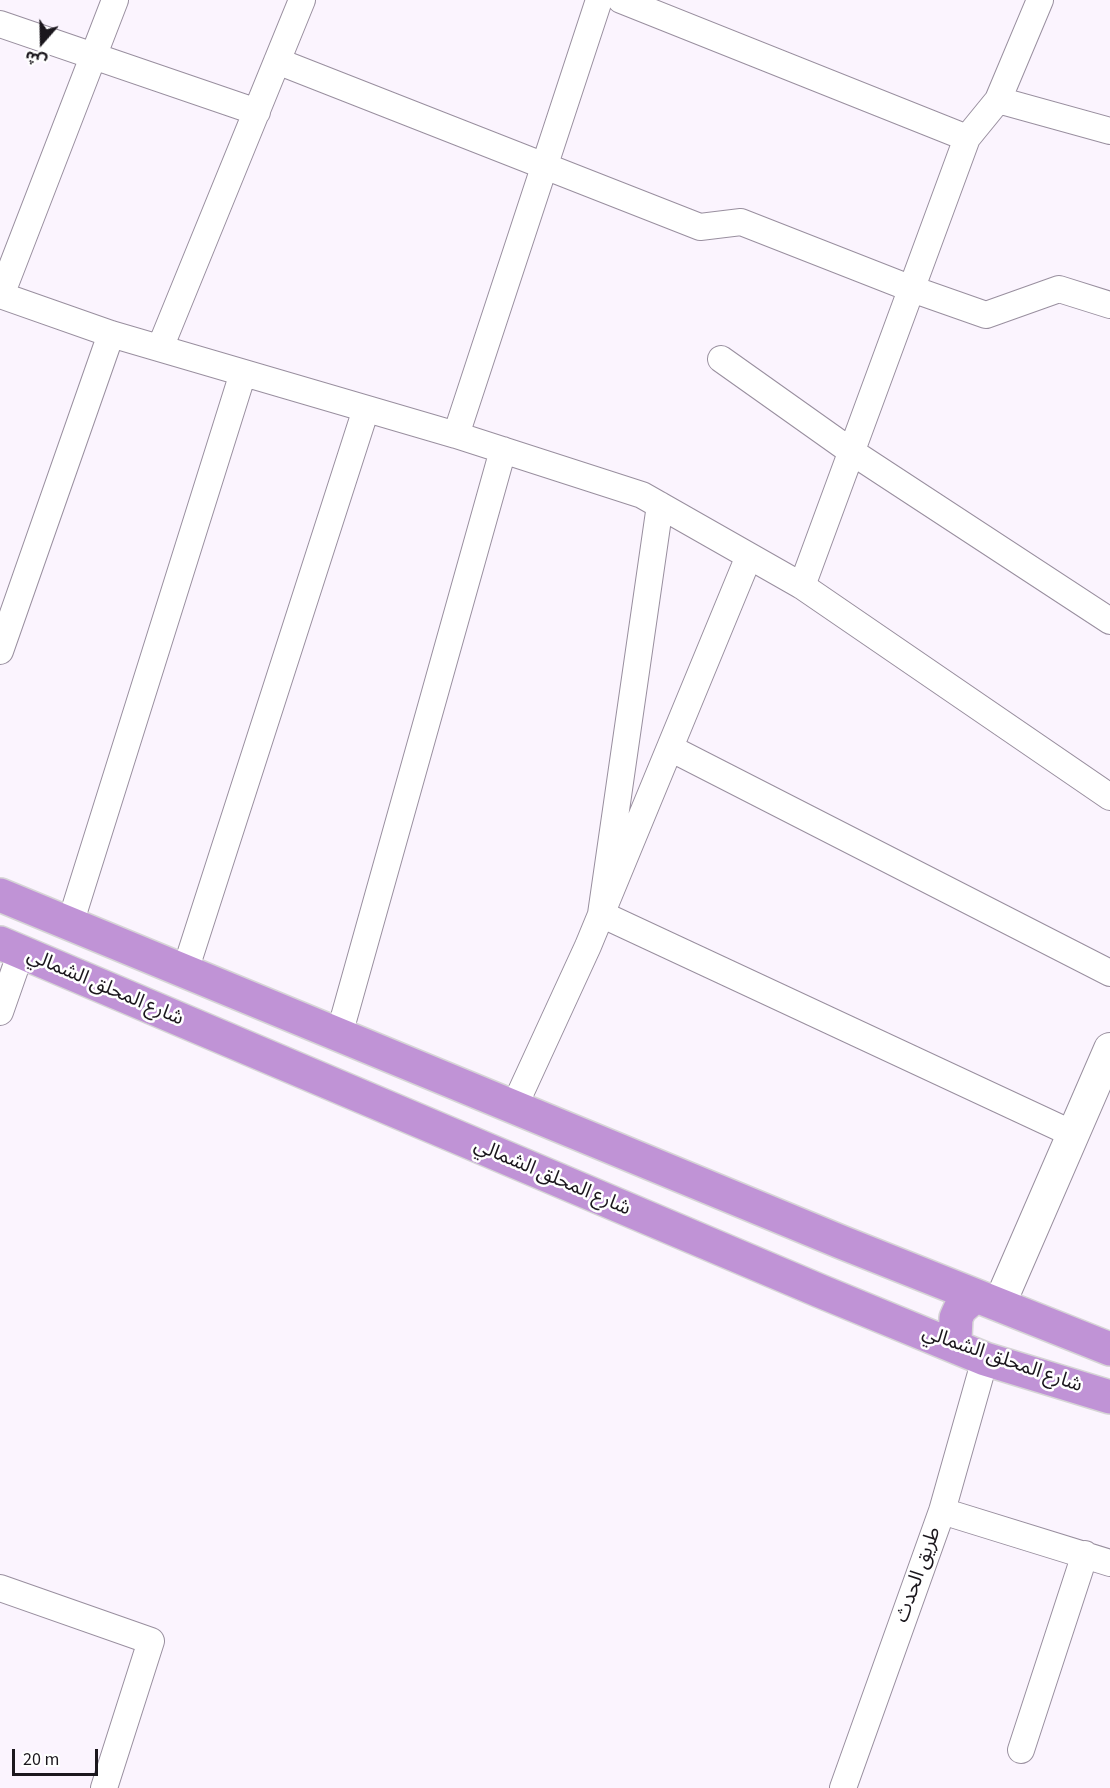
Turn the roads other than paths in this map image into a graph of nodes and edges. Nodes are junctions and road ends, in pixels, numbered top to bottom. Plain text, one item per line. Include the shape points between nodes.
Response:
1 (116, 0) edge
2 (302, 0) edge
3 (599, 0) edge
4 (621, 0) edge
5 (1040, 0) edge
6 (0, 24) edge
7 (94, 56) junction
8 (277, 61) junction
9 (998, 100) junction
10 (257, 111) junction
11 (1110, 131) edge
12 (967, 138) junction
13 (544, 166) junction
14 (912, 289) junction
15 (0, 295) edge
16 (1110, 305) edge
17 (111, 334) junction
18 (160, 348) junction
19 (721, 358) dead end
20 (243, 373) junction
21 (366, 409) junction
22 (456, 435) junction
23 (503, 450) junction
24 (852, 452) junction
25 (660, 505) junction
26 (749, 556) junction
27 (802, 585) junction
28 (1110, 621) edge
29 (0, 651) edge
30 (670, 748) junction
31 (1110, 797) edge
32 (0, 895) edge
33 (601, 914) junction
34 (70, 924) junction
35 (10, 948) edge
36 (185, 971) junction
37 (1110, 973) edge
38 (0, 1012) edge
39 (339, 1035) junction
40 (1110, 1049) edge
41 (514, 1107) junction
42 (1073, 1134) junction
43 (987, 1300) junction
44 (1030, 1318) junction
45 (1110, 1349) edge
46 (984, 1357) junction
47 (1110, 1397) edge
48 (942, 1511) junction
49 (1085, 1554) junction
50 (1110, 1563) edge
51 (0, 1588) edge
52 (1021, 1750) dead end
53 (104, 1788) edge
54 (843, 1788) edge

1 - 7 street
2 - 8 street
3 - 13 street
4 - 12 street
5 - 9 street
6 - 7 street
7 - 10 street
7 - 15 street
8 - 10 street
8 - 13 street
9 - 11 street
9 - 12 street
10 - 18 street
12 - 14 street
13 - 14 street via 700,227 741,222
13 - 22 street
14 - 16 street via 986,315 1059,289
14 - 24 street
15 - 17 street
17 - 18 street
17 - 29 street
18 - 20 street
19 - 24 street
20 - 21 street
20 - 34 street
21 - 22 street
21 - 36 street
22 - 23 street
23 - 25 street via 642,495
23 - 39 street
24 - 27 street
24 - 28 street
25 - 26 street
25 - 33 street
26 - 27 street
26 - 30 street
27 - 31 street
30 - 33 street
30 - 37 street
32 - 34 highway
33 - 41 street
33 - 42 street
34 - 36 highway
35 - 38 street
35 - 46 highway, شارع المحلق الشمالي
36 - 39 highway
39 - 41 highway
40 - 42 street
41 - 43 highway
42 - 43 street
43 - 44 highway
43 - 46 highway via 960,1309 956,1318 955,1338
44 - 45 highway
44 - 46 highway via 1032,1342 1027,1352
46 - 47 highway, شارع المحلق الشمالي
46 - 48 street, طريق الحدث
48 - 49 street
48 - 54 street, طريق الحدث
49 - 50 street
49 - 52 street
51 - 53 street via 151,1641

